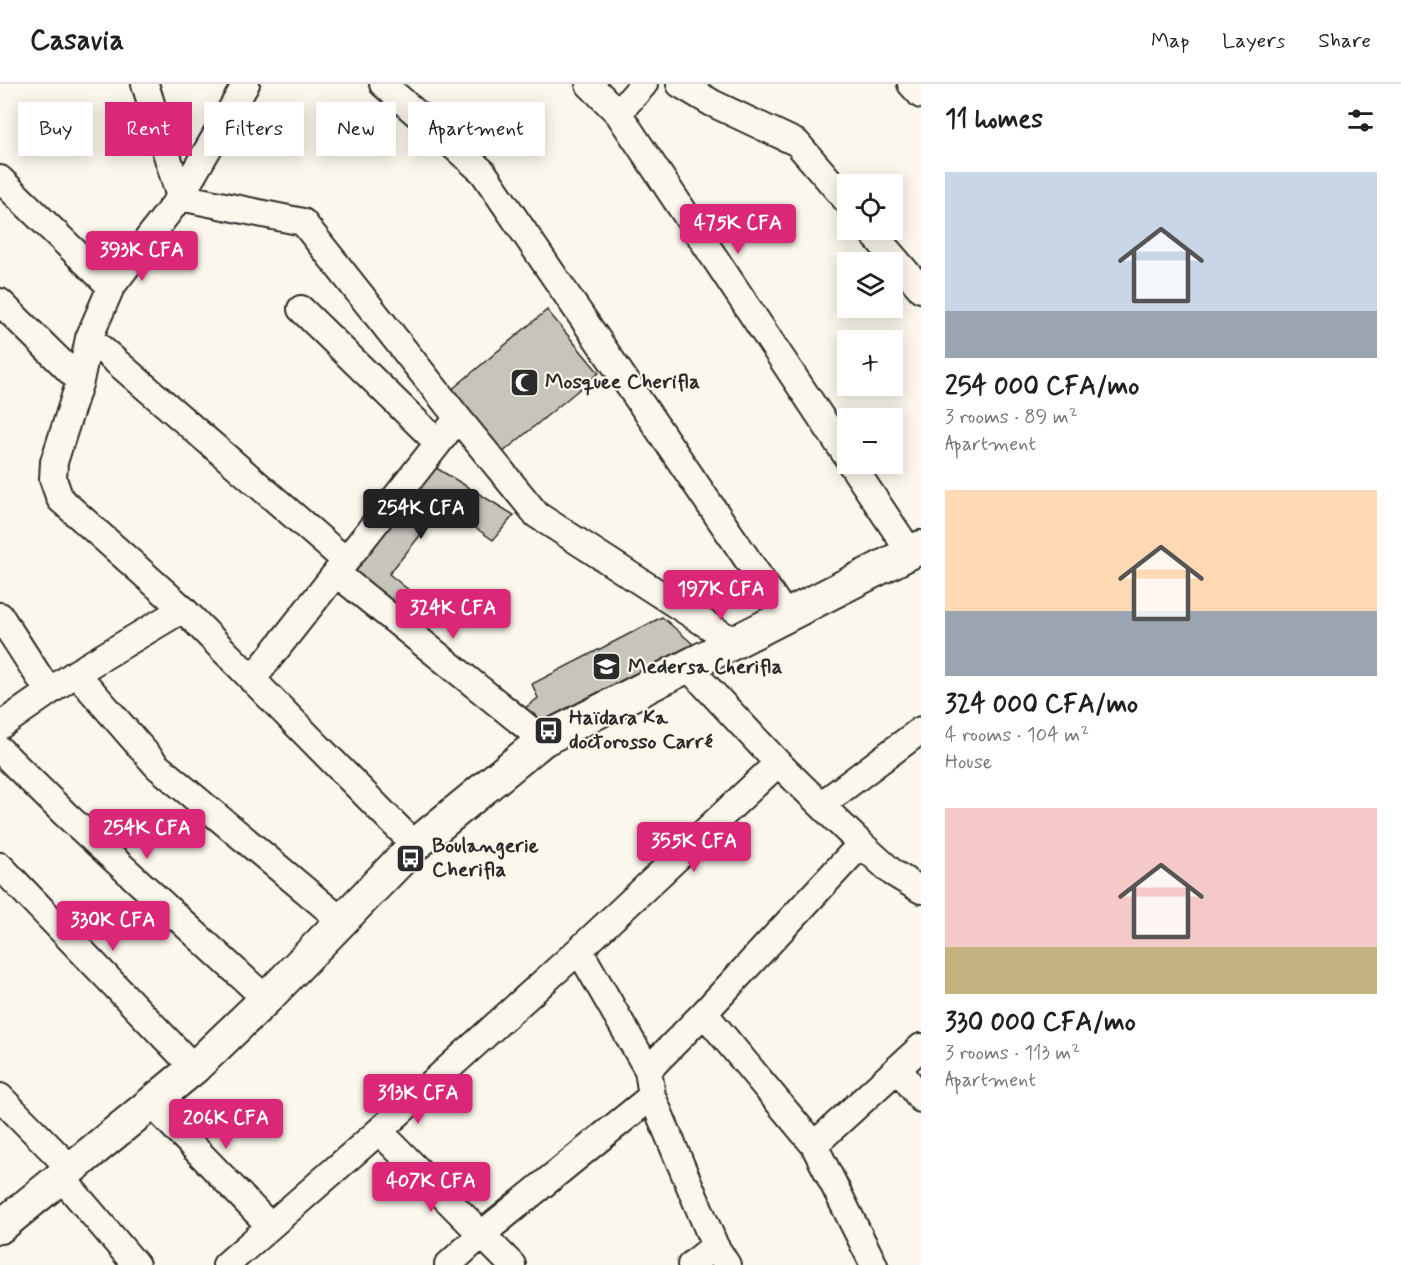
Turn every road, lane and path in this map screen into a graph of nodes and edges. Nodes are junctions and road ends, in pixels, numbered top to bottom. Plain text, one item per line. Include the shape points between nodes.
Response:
1 (145, 84) edge
2 (246, 84) edge
3 (383, 84) edge
4 (589, 84) edge
5 (644, 84) edge
6 (680, 84) edge
7 (911, 84) edge
8 (921, 95) edge
9 (618, 113) junction
10 (0, 179) edge
11 (837, 189) edge
12 (180, 196) junction
13 (879, 240) edge
14 (111, 287) junction
15 (921, 289) edge
16 (0, 302) edge
17 (301, 309) dead end
18 (89, 338) junction
19 (80, 381) junction
20 (458, 418) junction
21 (837, 442) edge
22 (438, 443) junction
23 (859, 474) edge
24 (916, 549) edge
25 (340, 567) junction
26 (183, 609) junction
27 (0, 616) edge
28 (786, 616) junction
29 (734, 642) junction
30 (687, 666) junction
31 (76, 673) junction
32 (252, 680) junction
33 (49, 692) junction
34 (0, 726) edge
35 (919, 734) edge
36 (543, 740) junction
37 (0, 750) edge
38 (778, 763) junction
39 (821, 805) junction
40 (861, 844) junction
41 (415, 845) junction
42 (0, 866) edge
43 (921, 890) edge
44 (342, 921) junction
45 (579, 950) junction
46 (266, 999) junction
47 (704, 1013) junction
48 (921, 1047) edge
49 (194, 1068) junction
50 (898, 1068) junction
51 (648, 1070) junction
52 (652, 1096) junction
53 (0, 1097) edge
54 (921, 1098) edge
55 (151, 1103) junction
56 (379, 1131) junction
57 (814, 1145) junction
58 (66, 1173) junction
59 (270, 1226) junction
60 (0, 1227) edge
61 (482, 1234) junction
62 (721, 1256) edge
63 (136, 1265) edge
64 (226, 1265) edge
65 (448, 1265) edge
66 (512, 1265) edge
67 (691, 1265) edge
68 (874, 1265) edge

1 - 12 street
2 - 12 street
3 - 28 street via 483,172
4 - 9 street
5 - 9 street
6 - 11 street via 797,143
7 - 8 street
9 - 21 street
10 - 14 street
12 - 14 street
12 - 20 street via 303,222
13 - 15 street
14 - 18 street
16 - 19 street
17 - 22 street
18 - 19 street
18 - 25 street
19 - 26 street via 54,462 53,479 60,499
20 - 22 street
20 - 29 street via 537,515
22 - 25 street
23 - 24 street
24 - 28 street
25 - 32 street
25 - 36 street
26 - 31 street
26 - 32 street
27 - 33 street
28 - 29 street
29 - 30 street
30 - 36 street
30 - 38 street
31 - 33 street
31 - 44 street via 158,766
32 - 41 street
33 - 34 street
35 - 39 street
36 - 41 street
37 - 46 street
38 - 39 street
38 - 45 street
39 - 40 street
40 - 43 street via 893,873
40 - 47 street
41 - 44 street
42 - 49 street
44 - 46 street
45 - 51 street
45 - 56 street
46 - 49 street
47 - 51 street
47 - 57 street
48 - 50 street
49 - 55 street
50 - 54 street
50 - 57 street
51 - 52 street
52 - 61 street
52 - 62 street
53 - 58 street
55 - 58 street
55 - 59 street
56 - 59 street
56 - 61 street
57 - 68 street
58 - 60 street
58 - 63 street
59 - 64 street
61 - 65 street
61 - 66 street
62 - 67 street

